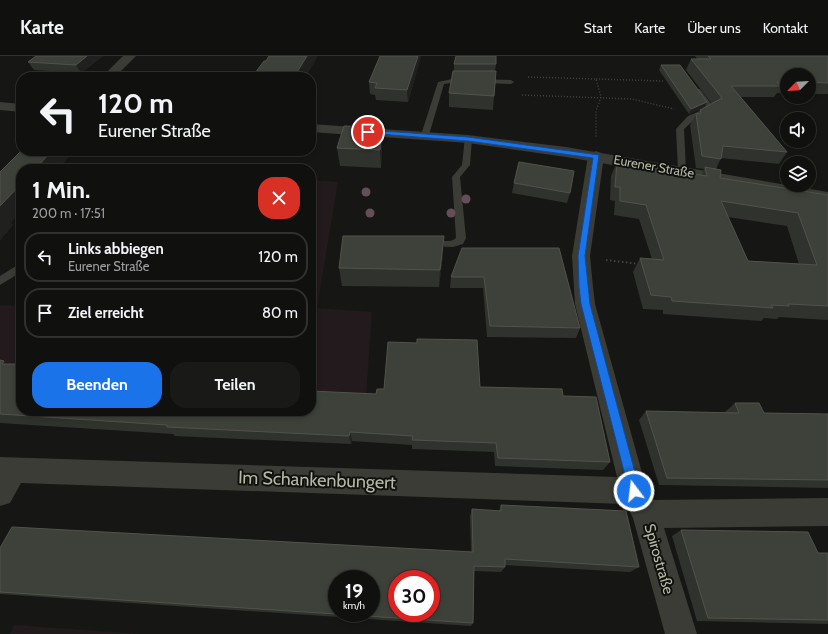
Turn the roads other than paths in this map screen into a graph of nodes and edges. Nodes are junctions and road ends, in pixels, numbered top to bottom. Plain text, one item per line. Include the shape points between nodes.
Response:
1 (130, 56) edge
2 (113, 72) edge
3 (509, 82) road end
4 (691, 82) edge
5 (0, 106) edge
6 (16, 108) edge
7 (316, 128) edge
8 (424, 135) junction
9 (468, 139) junction
10 (596, 156) junction
11 (682, 170) junction
12 (828, 196) edge
13 (416, 244) edge
14 (16, 270) edge
15 (0, 281) edge
16 (7, 470) edge
17 (0, 493) edge
18 (640, 503) junction
19 (828, 512) edge
20 (681, 634) edge

1 - 2 street
3 - 8 lane via 441,82
4 - 11 lane via 711,109 686,121 680,129
5 - 6 street
7 - 8 street, Eurener Straße
8 - 9 street, Eurener Straße
9 - 10 street, Eurener Straße
9 - 13 lane via 466,165 456,177 461,238 453,244
10 - 11 street, Eurener Straße
10 - 18 street, Spirostraße via 582,256 585,304
11 - 12 street, Eurener Straße
14 - 15 lane
16 - 17 street
16 - 18 street, Im Schankenbungert
18 - 19 street, Im Schankenbungert
18 - 20 street, Spirostraße

